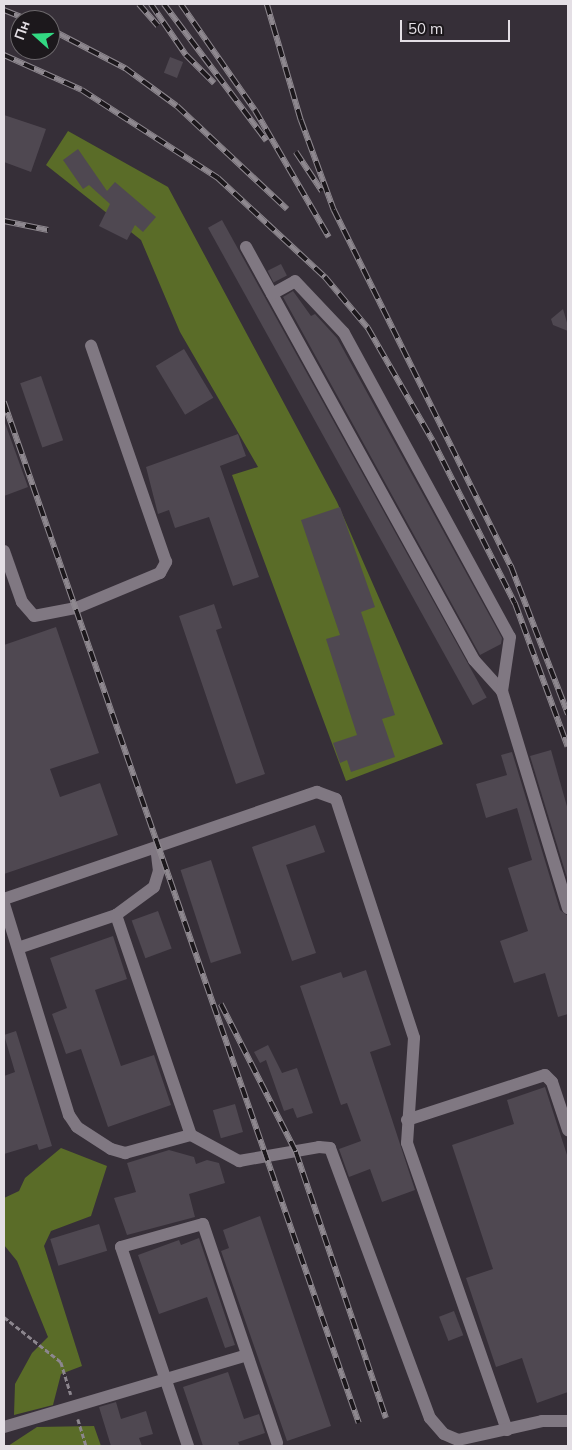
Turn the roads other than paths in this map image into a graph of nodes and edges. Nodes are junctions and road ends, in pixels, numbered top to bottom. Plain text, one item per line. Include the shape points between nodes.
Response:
1 (246, 247) dead end
2 (272, 294) junction
3 (91, 346) dead end
4 (4, 550) edge
5 (502, 691) junction
6 (156, 847) junction
7 (4, 899) edge
8 (4, 904) edge
9 (568, 908) edge
10 (116, 915) junction
11 (18, 948) junction
12 (407, 1120) junction
13 (568, 1130) edge
14 (191, 1135) junction
15 (247, 1355) junction
16 (568, 1420) edge
17 (4, 1427) edge
18 (507, 1430) junction
19 (277, 1443) dead end
20 (188, 1446) edge

1 - 2 lane
2 - 5 lane via 474,660
2 - 5 lane via 295,280 344,333 510,637
3 - 4 lane via 166,562 160,573 76,608 34,616 22,602
5 - 9 lane
6 - 7 lane
6 - 10 lane via 160,871 154,886
6 - 12 lane via 317,792 327,793 336,799 414,1038
8 - 11 lane
10 - 11 lane
10 - 14 lane
11 - 14 lane via 69,1114 77,1126 111,1149 125,1153
12 - 13 lane via 545,1075 552,1082
12 - 18 lane via 407,1143
14 - 18 lane via 239,1161 319,1146 330,1148 430,1418 444,1434 458,1440
15 - 17 lane
15 - 19 lane
15 - 20 lane via 203,1224 121,1247
16 - 18 lane via 542,1421

